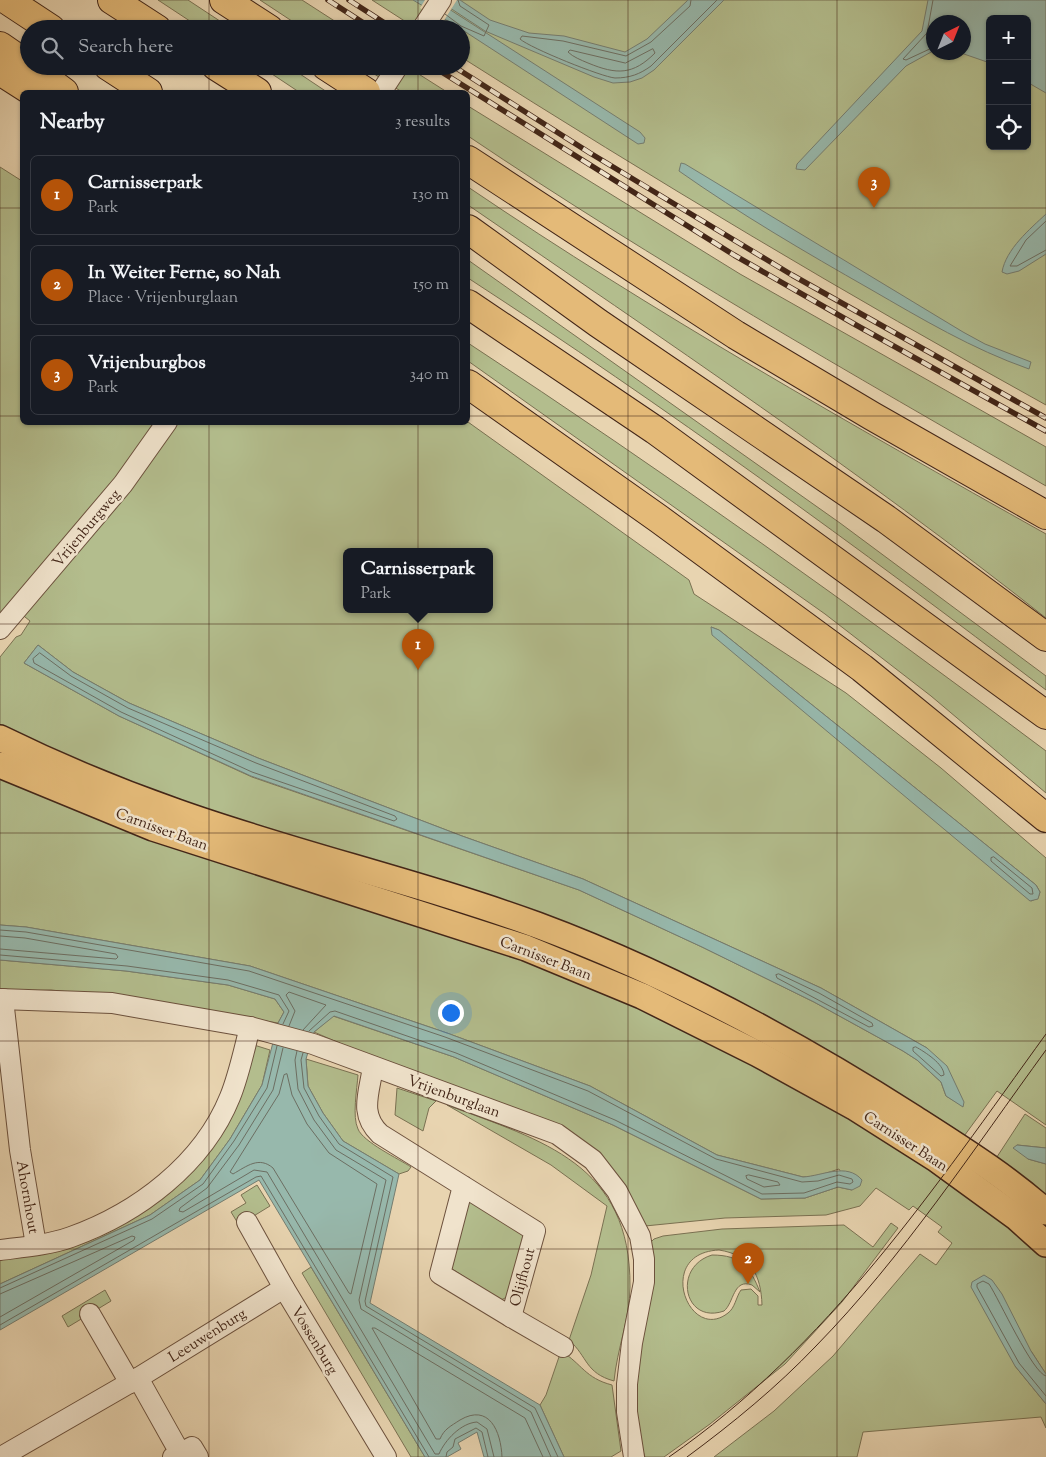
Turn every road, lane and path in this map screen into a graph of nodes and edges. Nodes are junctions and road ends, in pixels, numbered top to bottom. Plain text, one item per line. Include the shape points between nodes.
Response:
1 (7, 0) edge
2 (112, 0) edge
3 (224, 0) edge
4 (441, 0) edge
5 (37, 20) edge
6 (143, 20) edge
7 (254, 20) edge
8 (428, 20) edge
9 (0, 46) edge
10 (20, 60) edge
11 (0, 71) edge
12 (41, 75) edge
13 (122, 75) edge
14 (230, 75) edge
15 (340, 75) edge
16 (392, 75) edge
17 (29, 90) edge
18 (61, 90) edge
19 (145, 90) edge
20 (254, 90) edge
21 (363, 90) edge
22 (382, 90) edge
23 (470, 161) edge
24 (470, 230) edge
25 (470, 305) edge
26 (470, 385) edge
27 (166, 425) edge
28 (1046, 515) edge
29 (0, 629) edge
30 (1046, 637) edge
31 (1046, 715) edge
32 (0, 738) edge
33 (0, 764) edge
34 (1046, 818) edge
35 (2, 999) edge
36 (250, 1027) junction
37 (373, 1067) junction
38 (463, 1186) junction
39 (1046, 1212) edge
40 (247, 1222) dead end
41 (1046, 1244) edge
42 (36, 1245) junction
43 (0, 1250) edge
44 (284, 1288) junction
45 (90, 1314) dead end
46 (511, 1317) junction
47 (563, 1347) dead end
48 (134, 1380) junction
49 (183, 1456) edge
50 (1, 1457) edge
51 (386, 1457) edge
52 (634, 1457) edge

1 - 5 highway
2 - 6 highway
3 - 7 highway
4 - 8 street
9 - 10 highway
11 - 17 highway
12 - 18 highway
13 - 19 highway
14 - 20 highway
15 - 21 highway
16 - 22 street
23 - 28 highway via 736,335
24 - 30 highway via 598,323 886,519
25 - 31 highway via 656,430
26 - 34 highway via 862,668
27 - 29 street, Vrijenburgweg via 123,484
32 - 39 main road, Carnisser Baan via 178,812 537,925 652,974 770,1032 868,1089 949,1140
33 - 41 main road, Carnisser Baan via 153,828 526,948 642,996 854,1107 936,1159 1017,1218
35 - 36 street, Vrijenburglaan via 112,1003
35 - 42 street, Ahornhout via 20,1150
36 - 37 street, Vrijenburglaan via 313,1044
36 - 42 street via 230,1097 210,1134 187,1163 164,1185 130,1209 69,1238
37 - 38 street, Olijfhout via 366,1114 370,1124 380,1134
37 - 52 street, Vrijenburglaan via 557,1134 593,1160 617,1191 640,1236 644,1259 644,1282 627,1384 627,1412
38 - 46 street, Olijfhout via 534,1231
38 - 46 street, Olijfhout via 440,1274
40 - 44 street, Vossenburg
42 - 43 street
44 - 48 street, Leeuwenburg
44 - 51 street, Vossenburg
45 - 48 street
46 - 47 street, Olijfhout
48 - 49 street
48 - 50 street, Leeuwenburg

